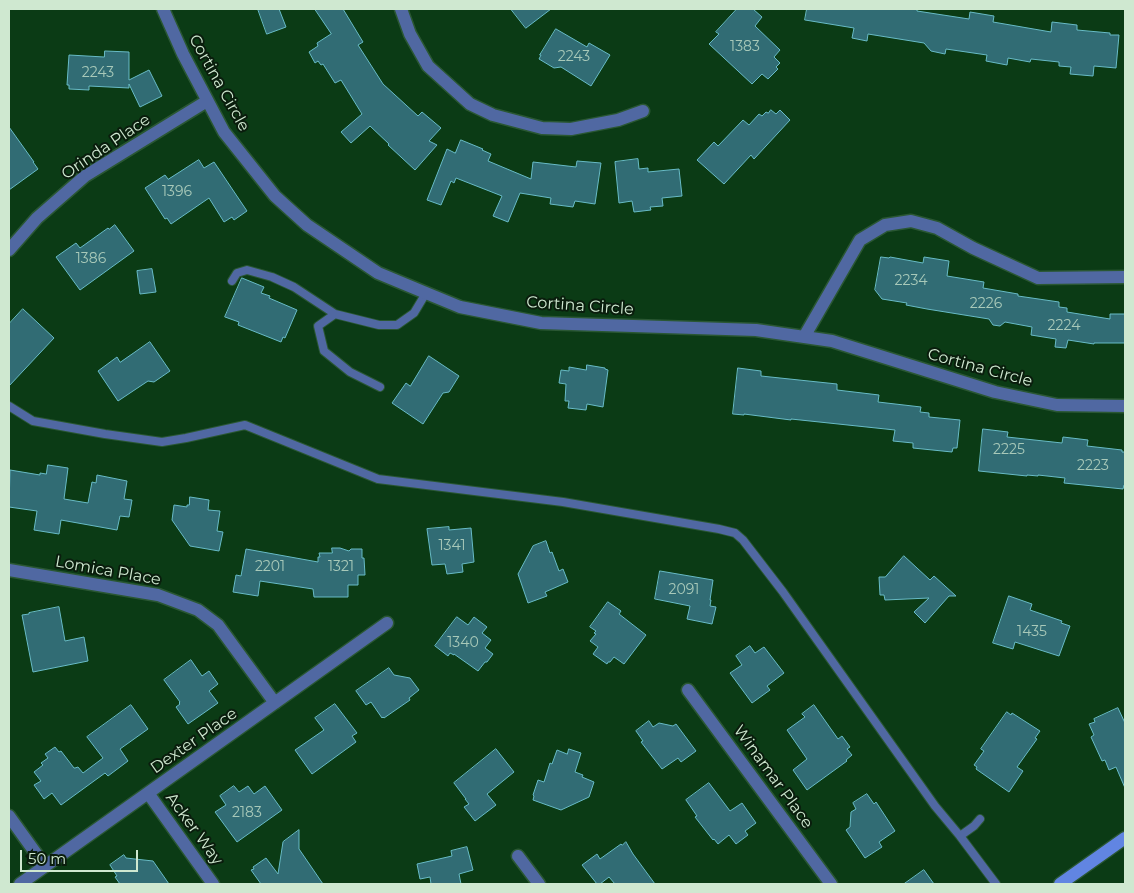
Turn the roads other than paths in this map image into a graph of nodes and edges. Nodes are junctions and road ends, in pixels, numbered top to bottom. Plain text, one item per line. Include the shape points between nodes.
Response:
1 (163, 9) edge
2 (401, 9) edge
3 (207, 101) junction
4 (643, 111) dead end
5 (9, 250) edge
6 (1125, 277) edge
7 (232, 281) dead end
8 (426, 293) junction
9 (335, 314) junction
10 (804, 337) junction
11 (380, 387) dead end
12 (9, 406) edge
13 (1125, 406) edge
14 (9, 570) edge
15 (387, 623) dead end
16 (688, 690) dead end
17 (275, 703) junction
18 (148, 793) junction
19 (9, 816) edge
20 (980, 819) dead end
21 (960, 836) junction
22 (1125, 838) edge
23 (518, 856) dead end
24 (45, 866) junction
25 (20, 884) edge
26 (213, 884) edge
27 (539, 884) edge
28 (831, 884) edge
29 (996, 884) edge
30 (1060, 884) edge

1 - 3 street, Cortina Circle
2 - 4 street via 410,34 428,66 470,104 493,115 542,128 571,129 618,120
3 - 5 street, Orinda Place via 85,176 37,218
3 - 8 street, Cortina Circle via 224,132 275,196 307,225 378,273
6 - 10 street via 1038,278 937,228 911,221 885,225 860,240
7 - 9 lane via 237,273 247,270 272,277 294,287
8 - 9 lane via 414,313 397,326
8 - 10 street, Cortina Circle via 460,307 541,323 756,330
9 - 11 lane via 318,326 324,351 350,372
10 - 13 street, Cortina Circle via 832,342 1004,394 1057,405
12 - 21 lane via 33,421 162,442 244,425 378,479 563,502 735,533 744,540 783,592 935,806
14 - 17 street, Lomica Place via 158,595 198,610 218,625
15 - 17 street, Dexter Place
16 - 28 street, Winamar Place
17 - 18 street, Dexter Place
18 - 24 street, Dexter Place
18 - 26 street, Acker Way
19 - 24 street
20 - 21 lane
21 - 29 lane
22 - 30 street
23 - 27 street
24 - 25 street, Dexter Place

